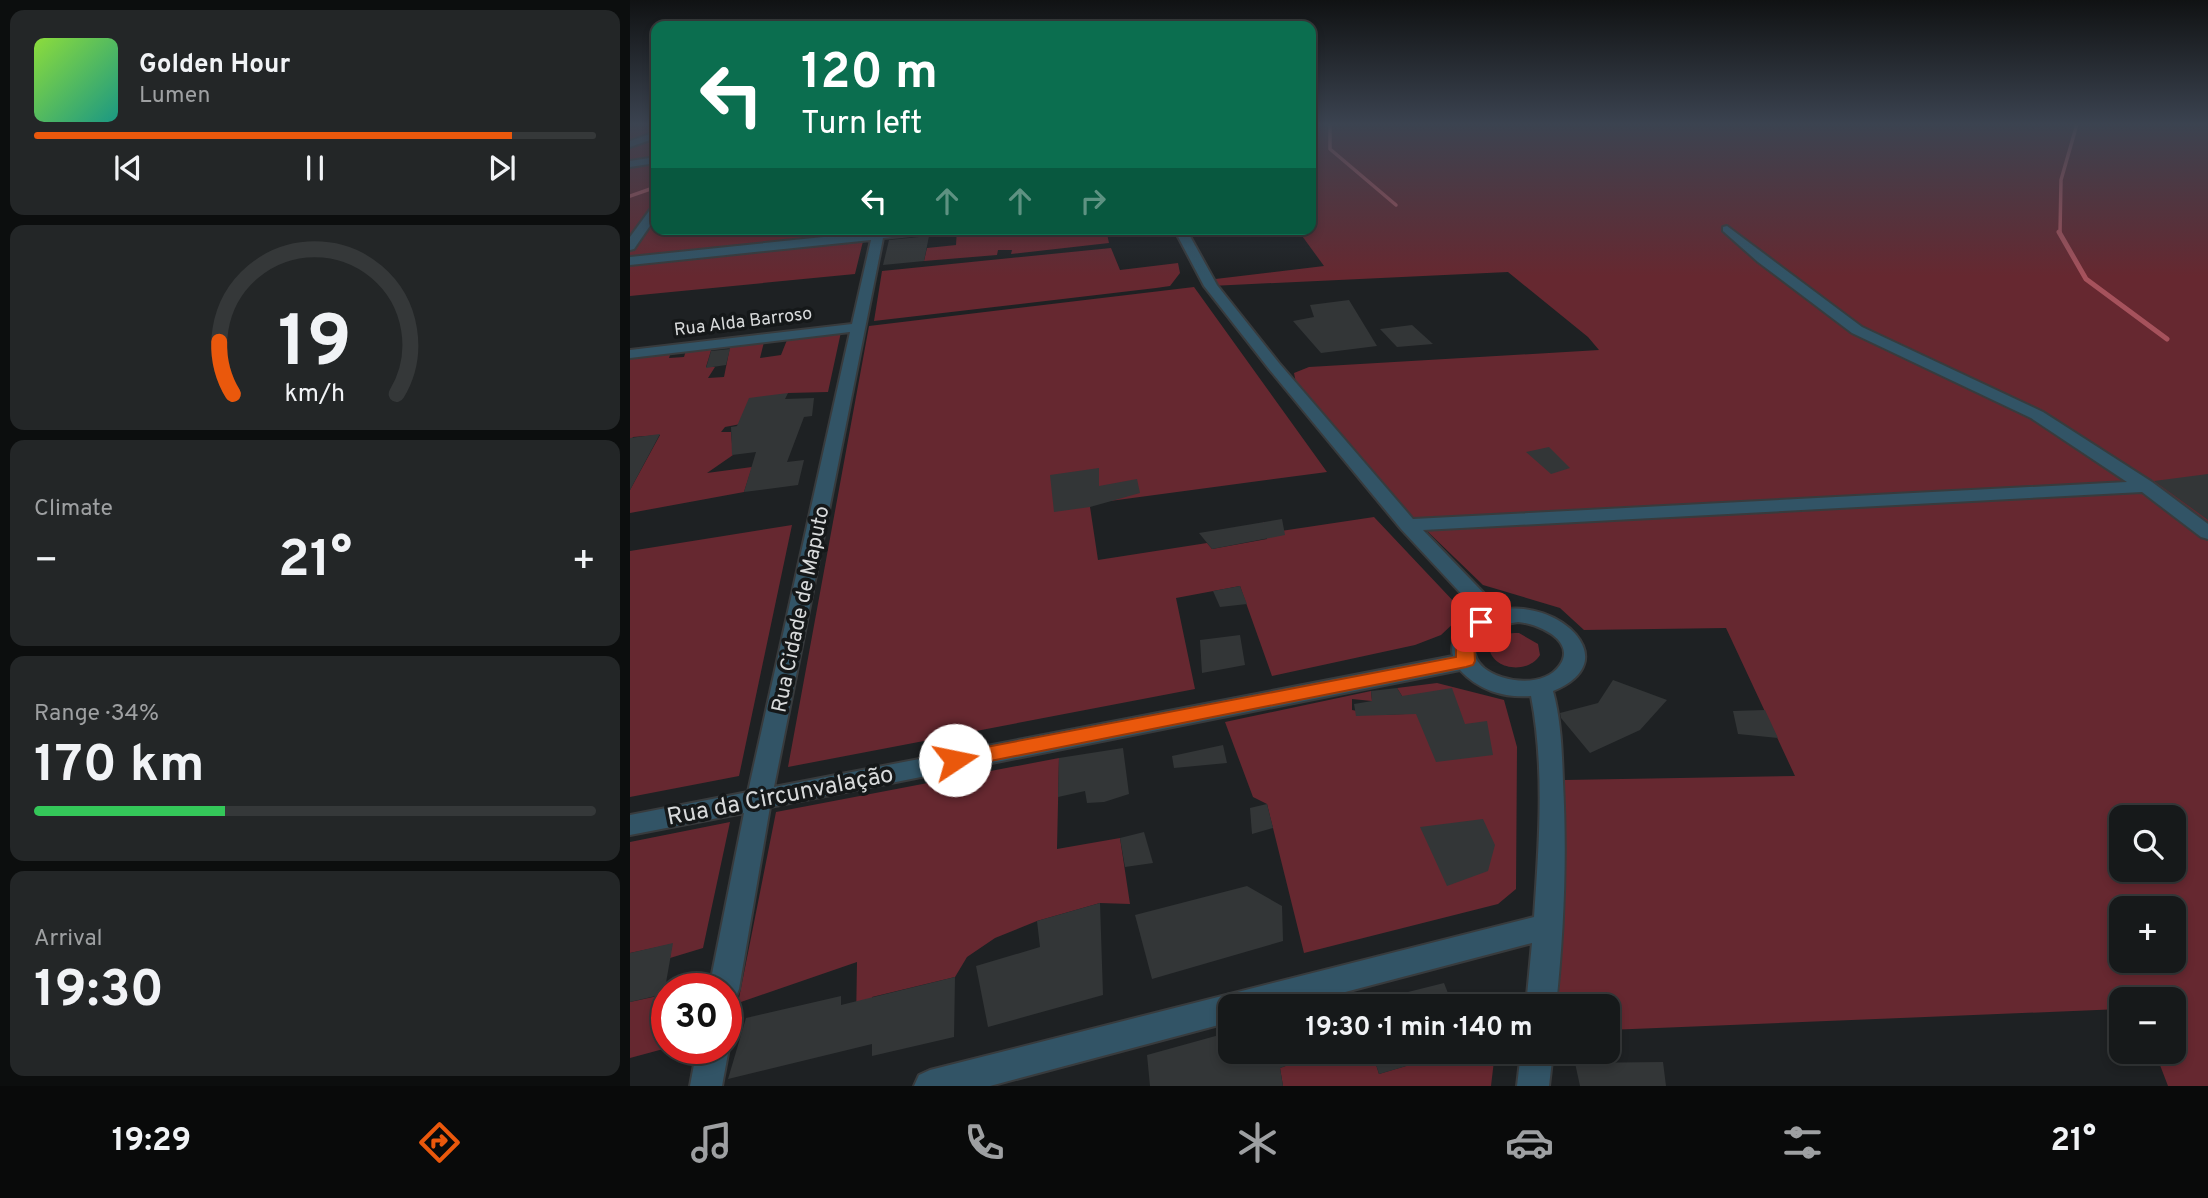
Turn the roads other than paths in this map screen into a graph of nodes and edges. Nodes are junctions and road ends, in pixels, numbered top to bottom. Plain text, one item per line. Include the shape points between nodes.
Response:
1 (651, 216) edge
2 (1727, 229) dead end
3 (853, 235) edge
4 (878, 235) edge
5 (1183, 235) edge
6 (630, 246) edge
7 (630, 261) edge
8 (860, 327) junction
9 (630, 354) edge
10 (2146, 486) junction
11 (1408, 525) junction
12 (2208, 533) edge
13 (1494, 617) junction
14 (1466, 661) junction
15 (1540, 687) junction
16 (759, 800) junction
17 (630, 825) edge
18 (1549, 926) junction
19 (727, 973) edge
20 (1286, 994) edge
21 (1542, 994) edge
22 (1218, 1011) edge
23 (710, 1064) edge
24 (1536, 1064) edge
25 (706, 1086) edge
26 (930, 1086) edge
27 (1533, 1086) edge

1 - 6 street
2 - 10 street via 1857,330 2037,415
3 - 7 street
4 - 8 street, Rua Cidade de Maputo
5 - 11 street via 1211,286
8 - 9 street, Rua Alda Barroso
8 - 16 street, Rua Cidade de Maputo
10 - 11 street
10 - 12 street
11 - 13 street
13 - 14 street via 1481,622 1465,639
13 - 15 street via 1528,615 1558,627 1568,637 1574,649 1567,672
14 - 15 street via 1475,672 1496,683
14 - 16 street, Rua da Circunvalação
15 - 18 street via 1547,709 1552,798
16 - 17 street, Rua da Circunvalação
16 - 19 street, Rua Cidade de Maputo
18 - 20 street
18 - 21 street
22 - 26 street
23 - 25 street
24 - 27 street

